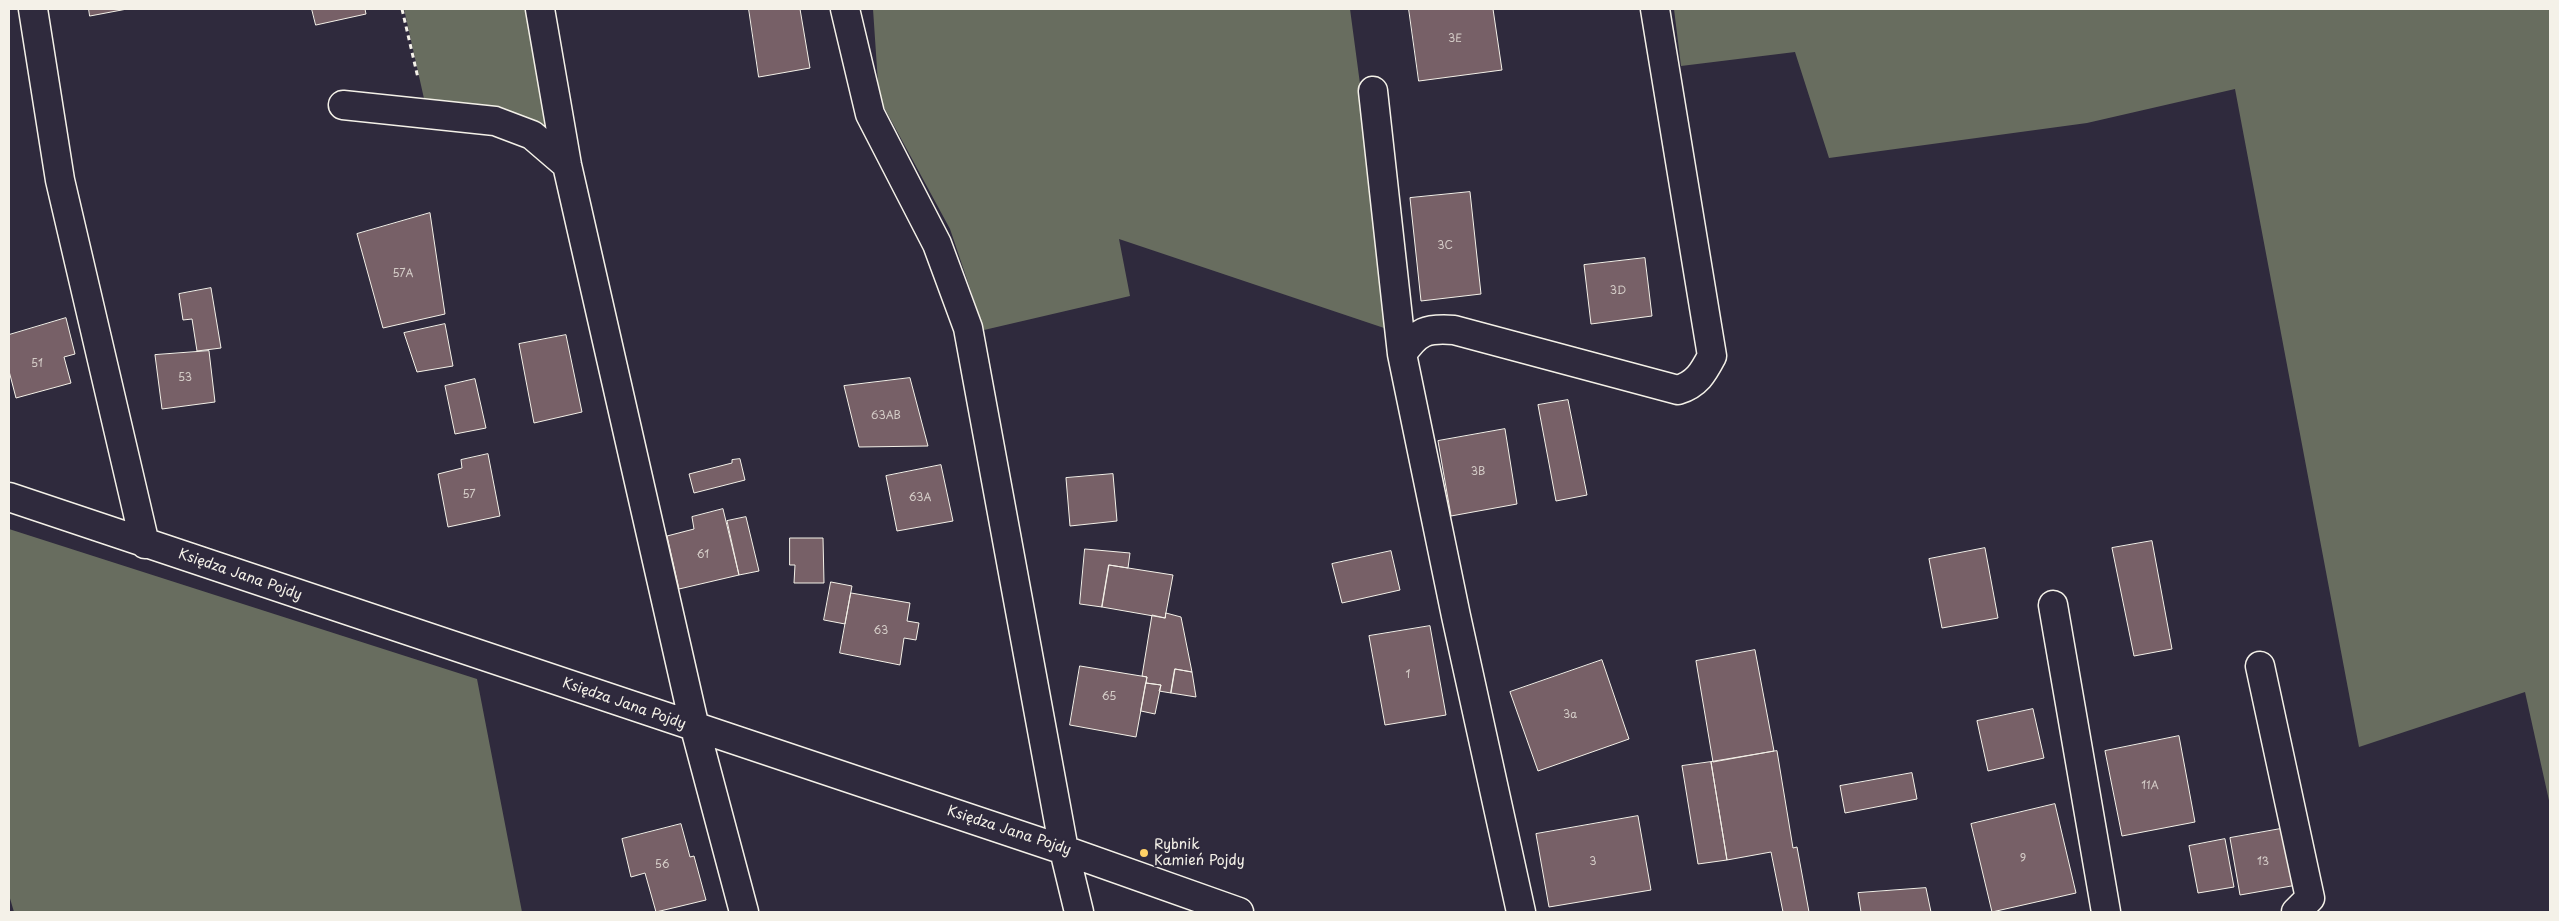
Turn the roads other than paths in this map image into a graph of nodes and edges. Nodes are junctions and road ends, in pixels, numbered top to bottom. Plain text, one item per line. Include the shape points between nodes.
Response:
1 (33, 9) edge
2 (540, 9) edge
3 (845, 9) edge
4 (1655, 9) edge
5 (1373, 91) dead end
6 (343, 105) dead end
7 (567, 165) junction
8 (1402, 354) junction
9 (9, 497) edge
10 (145, 544) junction
11 (2053, 605) dead end
12 (2260, 666) dead end
13 (695, 728) junction
14 (1064, 850) junction
15 (744, 912) edge
16 (1079, 912) edge
17 (1239, 912) edge
18 (1521, 912) edge
19 (2106, 912) edge
20 (2296, 912) edge

1 - 10 street via 60,180
2 - 7 street
3 - 14 street via 870,114 936,244 968,328
4 - 8 street via 1712,356 1703,374 1692,385 1678,390 1454,330 1431,329 1414,338
5 - 8 street
6 - 7 street via 495,121 532,135
7 - 13 street
8 - 18 street
9 - 10 street, Księdza Jana Pojdy
10 - 13 street, Księdza Jana Pojdy
11 - 19 street
12 - 20 street via 2310,898
13 - 14 street, Księdza Jana Pojdy
13 - 15 street
14 - 16 street
14 - 17 street, Księdza Jana Pojdy

